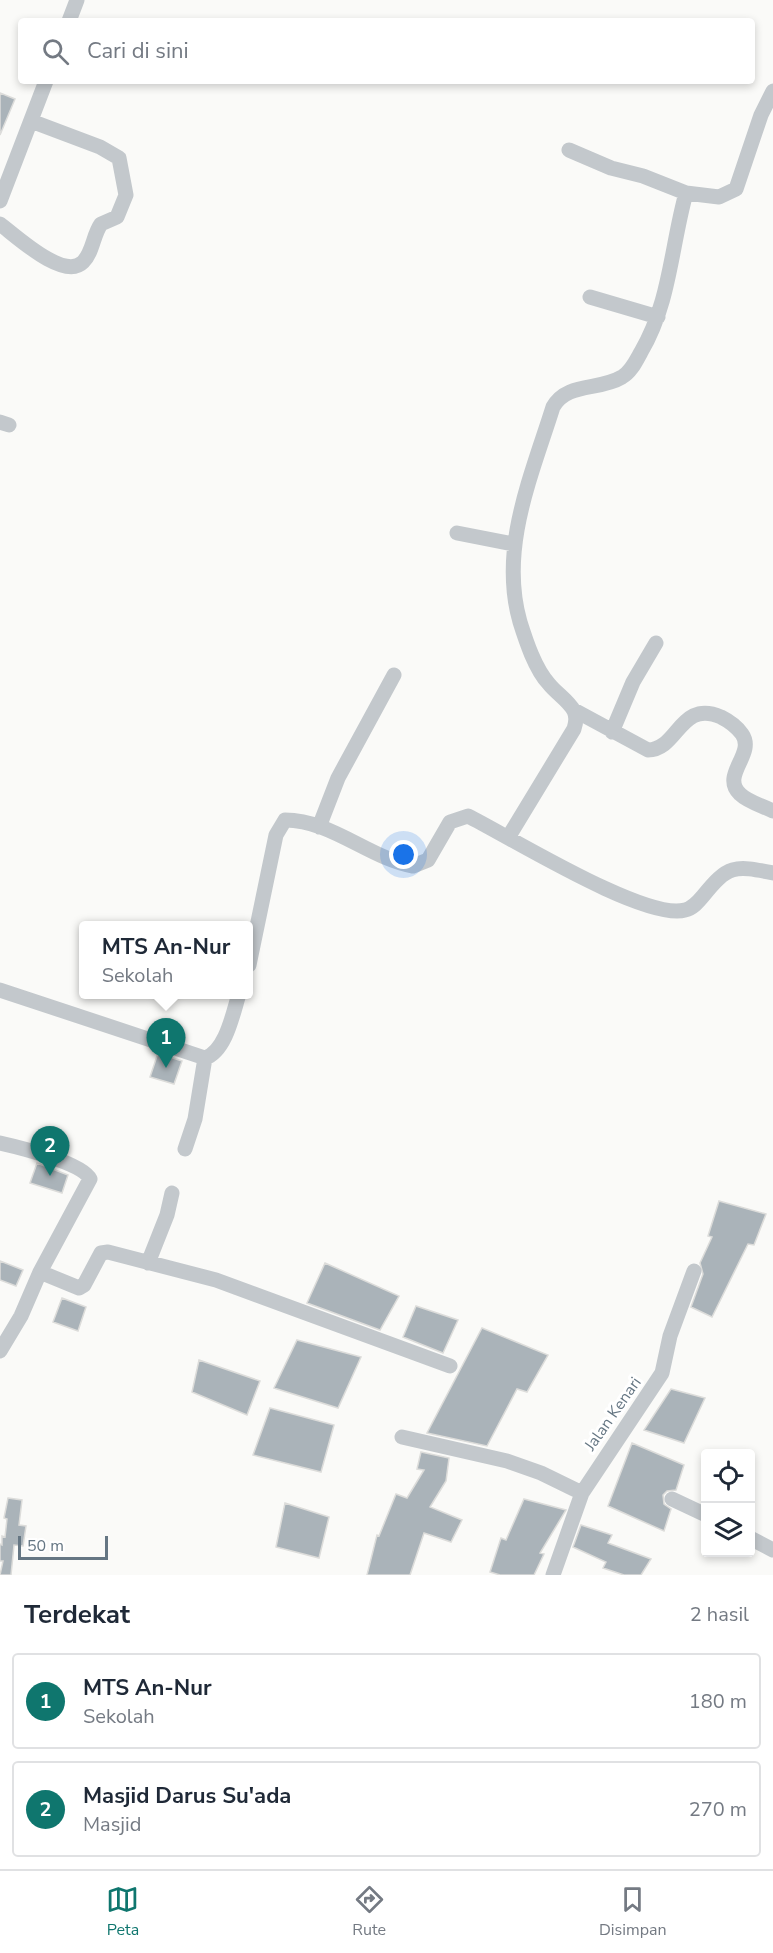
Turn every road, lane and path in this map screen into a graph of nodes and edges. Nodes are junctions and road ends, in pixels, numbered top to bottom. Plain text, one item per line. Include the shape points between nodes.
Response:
1 (77, 0) edge
2 (70, 18) edge
3 (45, 84) edge
4 (773, 91) edge
5 (31, 121) junction
6 (569, 150) dead end
7 (686, 193) junction
8 (0, 201) edge
9 (0, 224) edge
10 (590, 297) dead end
11 (658, 317) junction
12 (457, 533) dead end
13 (513, 544) junction
14 (656, 643) dead end
15 (394, 675) dead end
16 (574, 710) junction
17 (612, 732) junction
18 (773, 811) edge
19 (319, 827) junction
20 (508, 836) junction
21 (773, 873) edge
22 (253, 946) edge
23 (0, 990) edge
24 (237, 999) edge
25 (205, 1058) junction
26 (0, 1143) edge
27 (185, 1149) dead end
28 (172, 1193) dead end
29 (148, 1263) junction
30 (694, 1271) dead end
31 (40, 1272) junction
32 (0, 1351) edge
33 (450, 1366) dead end
34 (402, 1437) dead end
35 (582, 1493) junction
36 (672, 1499) dead end
37 (701, 1513) edge
38 (755, 1541) edge
39 (773, 1550) edge
40 (553, 1575) edge

1 - 2 street
3 - 5 street
4 - 7 street via 735,189 719,197
5 - 8 street
5 - 9 street via 119,158 126,201 117,217 101,224 90,252 75,266 56,263
6 - 7 street
7 - 11 street
10 - 11 street
11 - 13 street via 630,372 608,384 564,394 557,400
12 - 13 street
13 - 16 street via 511,583 520,623 547,682
14 - 17 street via 633,682
15 - 19 street via 338,778
16 - 17 street
16 - 20 street via 574,729
17 - 18 street via 642,749 653,750 697,713 709,712 728,721 745,742 734,786 741,795
19 - 20 street via 413,866 428,860 454,818 468,816
19 - 22 street via 299,820 285,820 280,826
20 - 21 street via 605,889 653,908 686,910 729,870 744,867
23 - 25 street
24 - 25 street via 225,1035 216,1051
25 - 27 street via 195,1119
26 - 31 street via 38,1153 90,1177
28 - 29 street
29 - 31 street via 104,1252 79,1288
29 - 33 street via 216,1280
30 - 35 street, Jalan Kenari via 659,1379
31 - 32 street
34 - 35 street via 507,1461
35 - 40 street, Jalan Kenari
36 - 37 street
38 - 39 street

